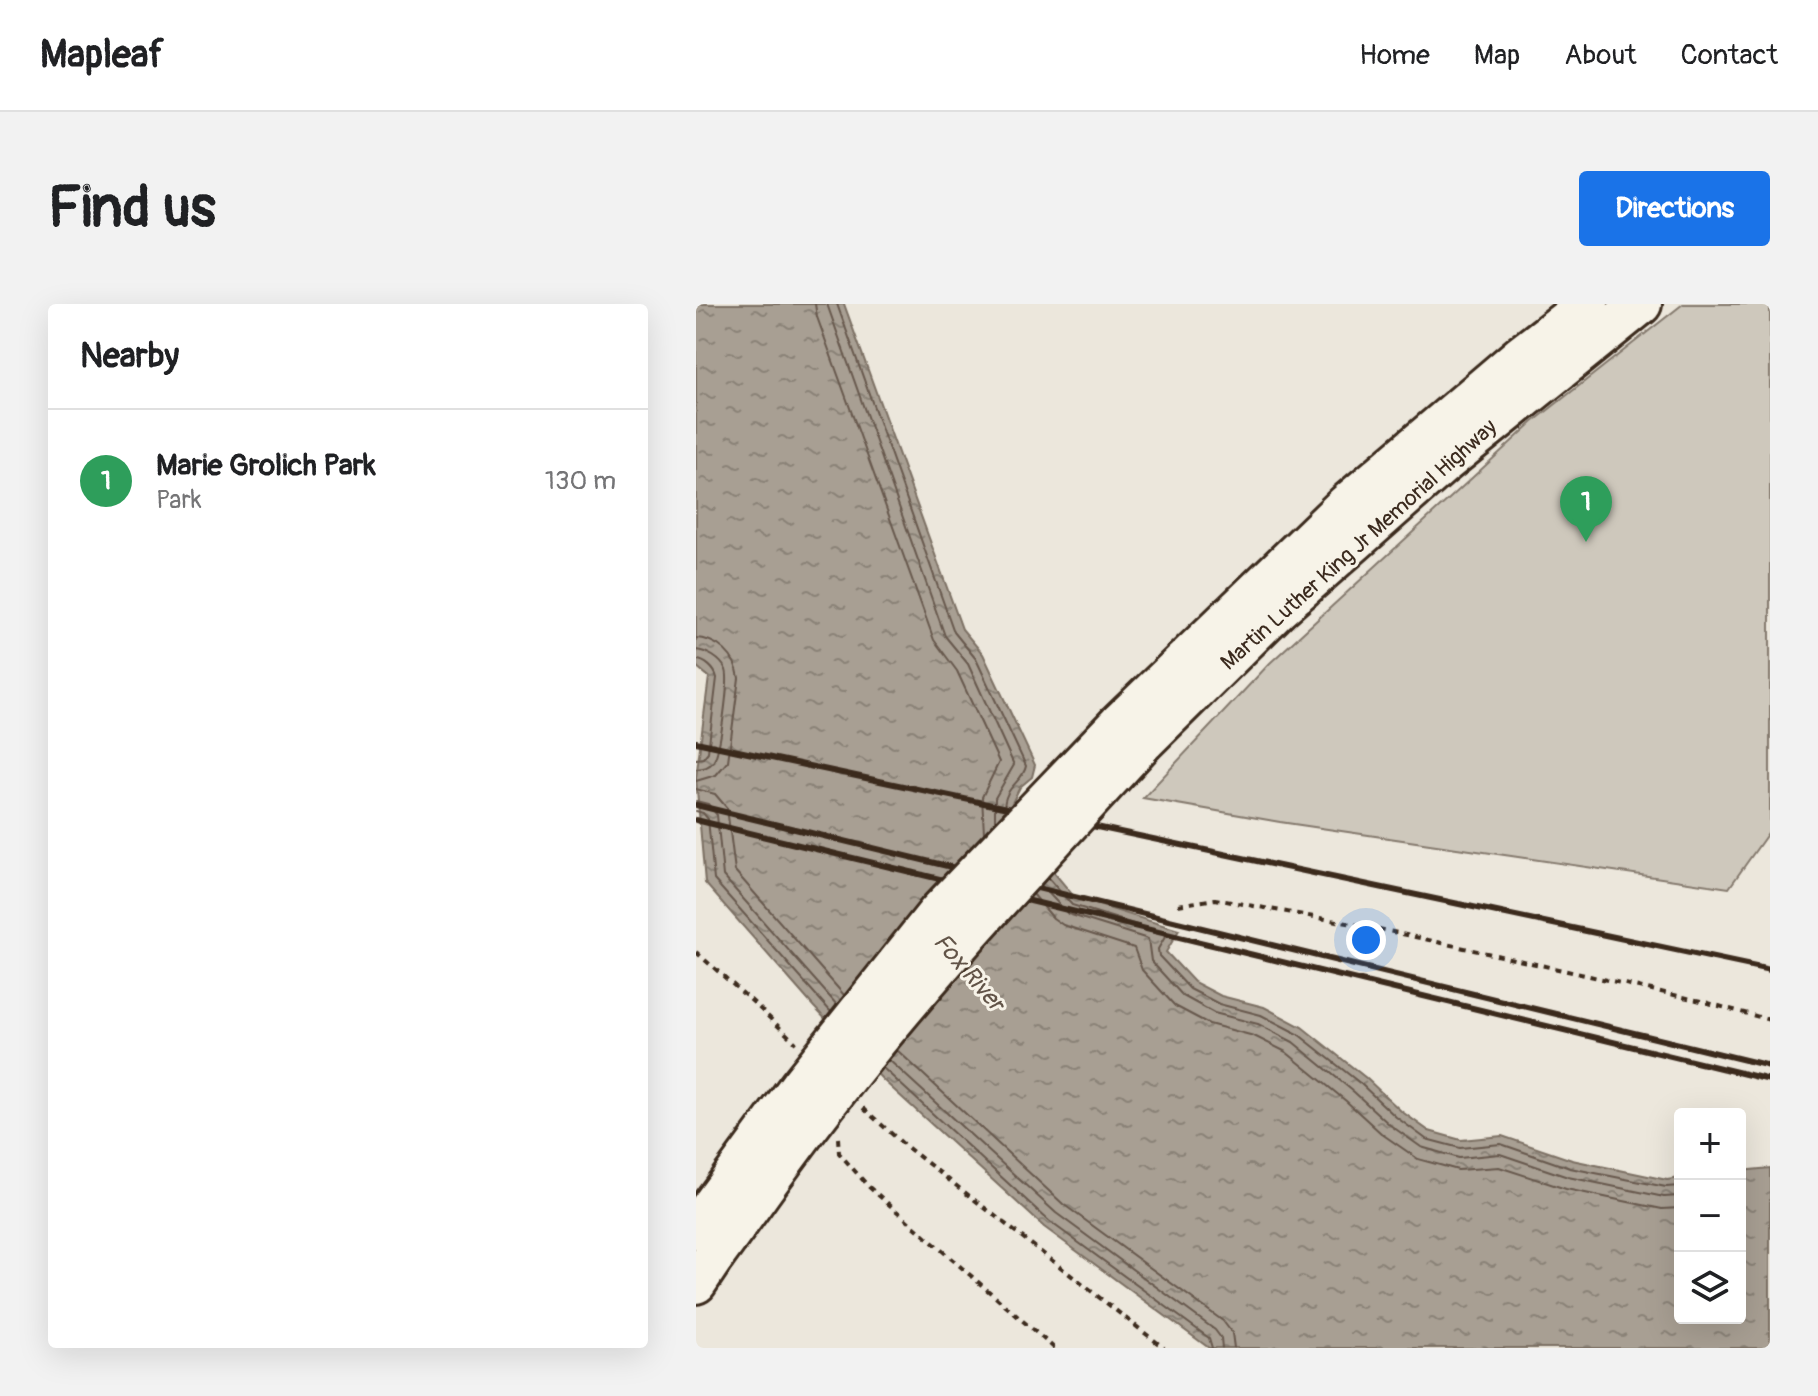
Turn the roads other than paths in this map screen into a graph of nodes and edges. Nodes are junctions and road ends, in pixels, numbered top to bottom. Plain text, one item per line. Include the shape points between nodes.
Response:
1 (1588, 304) edge
2 (1641, 304) edge
3 (1131, 733) junction
4 (702, 1256) edge

1 - 3 highway, Martin Luther King Jr Memorial Highway via 1347,504
2 - 3 highway, Martin Luther King Jr Memorial Highway via 1440,466
3 - 4 highway, Martin Luther King Jr Memorial Highway, bridge via 1022,873

